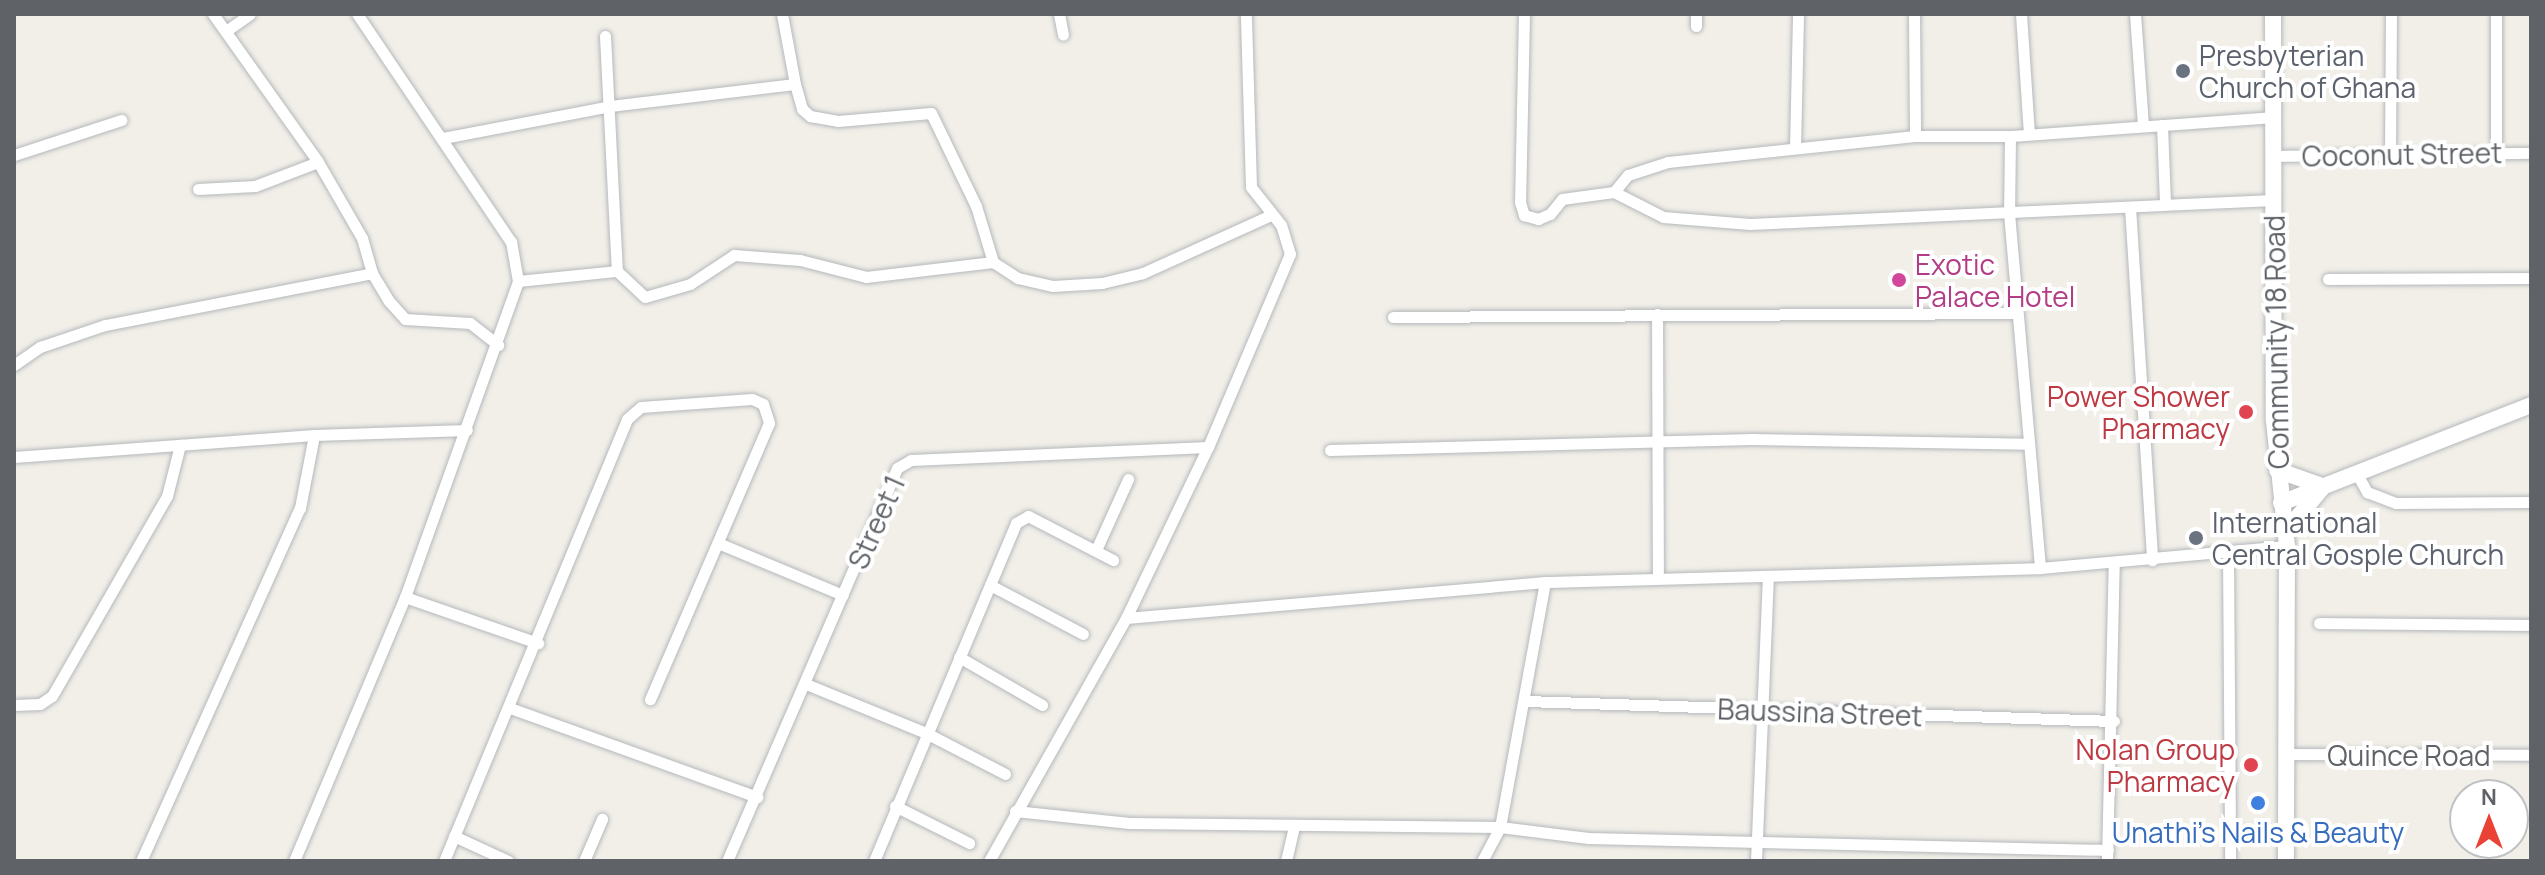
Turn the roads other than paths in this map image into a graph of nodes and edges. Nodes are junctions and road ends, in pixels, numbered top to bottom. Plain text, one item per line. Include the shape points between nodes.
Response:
1 (213, 14) edge
2 (250, 14) edge
3 (357, 14) edge
4 (782, 14) edge
5 (1059, 14) edge
6 (1246, 14) edge
7 (1524, 14) edge
8 (1798, 14) edge
9 (1914, 14) edge
10 (2021, 14) edge
11 (2135, 14) edge
12 (2273, 14) edge
13 (2391, 14) edge
14 (2496, 14) edge
15 (226, 31) junction
16 (1063, 35) dead end
17 (605, 36) dead end
18 (795, 84) junction
19 (610, 106) junction
20 (2272, 117) junction
21 (121, 120) dead end
22 (2143, 125) junction
23 (2162, 125) junction
24 (2029, 133) junction
25 (1915, 136) junction
26 (2010, 136) junction
27 (443, 138) junction
28 (1795, 148) junction
29 (2390, 153) junction
30 (2496, 153) junction
31 (2531, 153) edge
32 (14, 155) edge
33 (2273, 156) junction
34 (318, 162) junction
35 (198, 189) dead end
36 (1614, 192) junction
37 (2273, 200) junction
38 (2165, 204) junction
39 (2130, 207) junction
40 (2009, 213) junction
41 (1271, 215) junction
42 (993, 262) junction
43 (617, 271) junction
44 (372, 273) junction
45 (2531, 278) edge
46 (2328, 279) dead end
47 (518, 281) junction
48 (2017, 313) junction
49 (1657, 314) junction
50 (1393, 317) dead end
51 (498, 345) junction
52 (14, 365) edge
53 (2531, 405) edge
54 (467, 430) junction
55 (314, 435) junction
56 (1655, 442) junction
57 (2028, 444) junction
58 (180, 445) junction
59 (1208, 447) junction
60 (1330, 450) dead end
61 (14, 457) edge
62 (2277, 470) junction
63 (2357, 474) junction
64 (1128, 479) dead end
65 (2324, 486) junction
66 (2531, 502) edge
67 (2281, 503) junction
68 (2287, 538) junction
69 (718, 543) junction
70 (1096, 550) junction
71 (2228, 553) junction
72 (1113, 560) dead end
73 (2152, 560) junction
74 (2114, 563) junction
75 (2040, 568) junction
76 (1768, 576) junction
77 (1658, 578) junction
78 (1545, 582) junction
79 (990, 585) junction
80 (843, 595) junction
81 (405, 597) junction
82 (1126, 618) junction
83 (2319, 623) dead end
84 (2531, 625) edge
85 (1083, 634) dead end
86 (538, 643) junction
87 (959, 657) junction
88 (806, 684) junction
89 (650, 699) dead end
90 (1526, 701) junction
91 (14, 705) edge
92 (1042, 705) dead end
93 (510, 708) junction
94 (1766, 710) junction
95 (2114, 721) junction
96 (926, 733) junction
97 (2286, 754) junction
98 (2531, 755) edge
99 (1005, 774) dead end
100 (757, 797) junction
101 (895, 806) junction
102 (1015, 811) junction
103 (602, 819) dead end
104 (1294, 827) junction
105 (1500, 827) junction
106 (2229, 832) junction
107 (2286, 833) junction
108 (454, 836) junction
109 (1758, 842) junction
110 (969, 843) dead end
111 (2107, 856) edge
112 (141, 861) edge
113 (294, 861) edge
114 (444, 861) edge
115 (508, 861) edge
116 (584, 861) edge
117 (727, 861) edge
118 (874, 861) edge
119 (989, 861) edge
120 (1286, 861) edge
121 (1482, 861) edge
122 (1756, 861) edge
123 (2230, 861) edge
124 (2286, 861) edge

1 - 15 street
2 - 15 street
3 - 27 street
4 - 18 street
5 - 16 street
6 - 41 street via 1251,187
7 - 36 street via 1524,215 1538,219 1562,199
8 - 28 street
9 - 25 street
10 - 24 street
11 - 22 street
12 - 20 main road, Community 18 Road
13 - 29 street
14 - 30 street
15 - 34 street
17 - 19 street
18 - 19 street
18 - 42 street via 802,109 810,116 838,121 931,113 976,206
19 - 27 street
19 - 43 street
20 - 23 street
20 - 33 main road, Community 18 Road
21 - 32 street
22 - 23 street
22 - 24 street
23 - 38 street
24 - 26 street
25 - 26 street
25 - 28 street
26 - 40 street
27 - 47 street via 511,242
28 - 36 street via 1645,166 1628,175
29 - 30 street, Coconut Street
29 - 33 street, Coconut Street
30 - 31 street, Coconut Street
33 - 37 main road, Community 18 Road
34 - 35 street via 255,186
34 - 44 street via 371,255
36 - 40 street via 1663,217 1701,223
37 - 38 street
37 - 62 main road, Community 18 Road
38 - 39 street
39 - 40 street
39 - 73 street
40 - 48 street
41 - 42 street via 1155,268 1102,283 1053,286 1018,278
41 - 59 street via 1289,240 1290,254
42 - 43 street via 866,277 800,260 734,255 690,284 645,297
43 - 47 street
44 - 51 street via 405,319 470,323
44 - 52 street via 105,325 40,347
45 - 46 street
47 - 51 street
48 - 49 street
48 - 57 street
49 - 50 street
49 - 56 street
51 - 54 street
53 - 63 main road
54 - 55 street
54 - 81 street
55 - 58 street
55 - 112 street via 300,508
56 - 57 street
56 - 60 street
56 - 77 street
57 - 75 street
58 - 61 street
58 - 91 street via 167,496 52,696 40,704
59 - 80 street, Street 1 via 904,463 893,473
59 - 82 street
62 - 65 main road
62 - 67 main road, Community 18 Road
63 - 65 main road
63 - 66 street via 2367,492 2396,503
64 - 70 street
65 - 67 main road
65 - 68 main road
67 - 68 main road, Community 18 Road
68 - 71 street
68 - 97 main road, Community 18 Road
69 - 80 street
69 - 86 street via 769,423 763,404 752,399 634,411
69 - 89 street
70 - 72 street
70 - 79 street via 1021,517
71 - 73 street
71 - 106 street
73 - 74 street
74 - 75 street
74 - 95 street
75 - 76 street
76 - 77 street
76 - 94 street
77 - 78 street
78 - 82 street
78 - 90 street
79 - 85 street
79 - 87 street
80 - 88 street, Street 1
81 - 86 street
81 - 113 street
82 - 102 street
83 - 84 street
86 - 93 street
87 - 92 street
87 - 96 street
88 - 96 street
88 - 100 street, Street 1
90 - 94 street, Baussina Street
90 - 105 street
93 - 100 street
93 - 108 street
94 - 95 street, Baussina Street
94 - 109 street
95 - 111 street
96 - 99 street
96 - 101 street
97 - 98 street, Quince Road
97 - 107 main road, Community 18 Road
100 - 117 street, Street 1
101 - 110 street
101 - 118 street
102 - 104 street via 1129,823
102 - 119 street
103 - 116 street
104 - 105 street
104 - 120 street
105 - 109 street via 1588,838
105 - 121 street
106 - 107 street
106 - 123 street
107 - 124 main road, Community 18 Road
108 - 114 street
108 - 115 street
109 - 111 street
109 - 122 street

